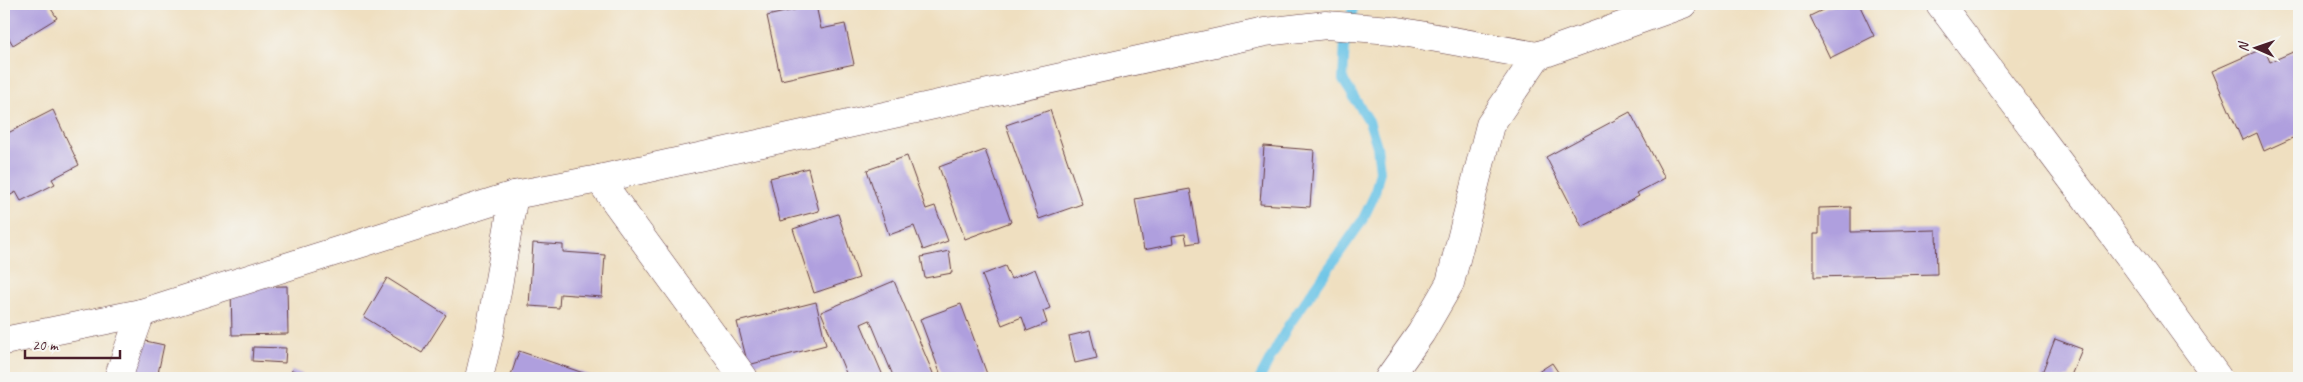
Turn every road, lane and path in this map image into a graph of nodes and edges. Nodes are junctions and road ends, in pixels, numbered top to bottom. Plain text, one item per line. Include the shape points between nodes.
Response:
1 (1683, 4) edge
2 (1940, 4) edge
3 (1536, 56) junction
4 (598, 179) junction
5 (514, 195) junction
6 (141, 313) junction
7 (4, 340) edge
8 (118, 378) edge
9 (479, 378) edge
10 (744, 378) edge
11 (1389, 378) edge
12 (2218, 378) edge

1 - 3 street
2 - 12 street
3 - 4 street via 1392,30 1326,25 1265,32
3 - 11 street via 1490,125 1450,283 1421,333
4 - 5 street
4 - 10 street
5 - 6 street
5 - 9 street
6 - 7 street
6 - 8 street

